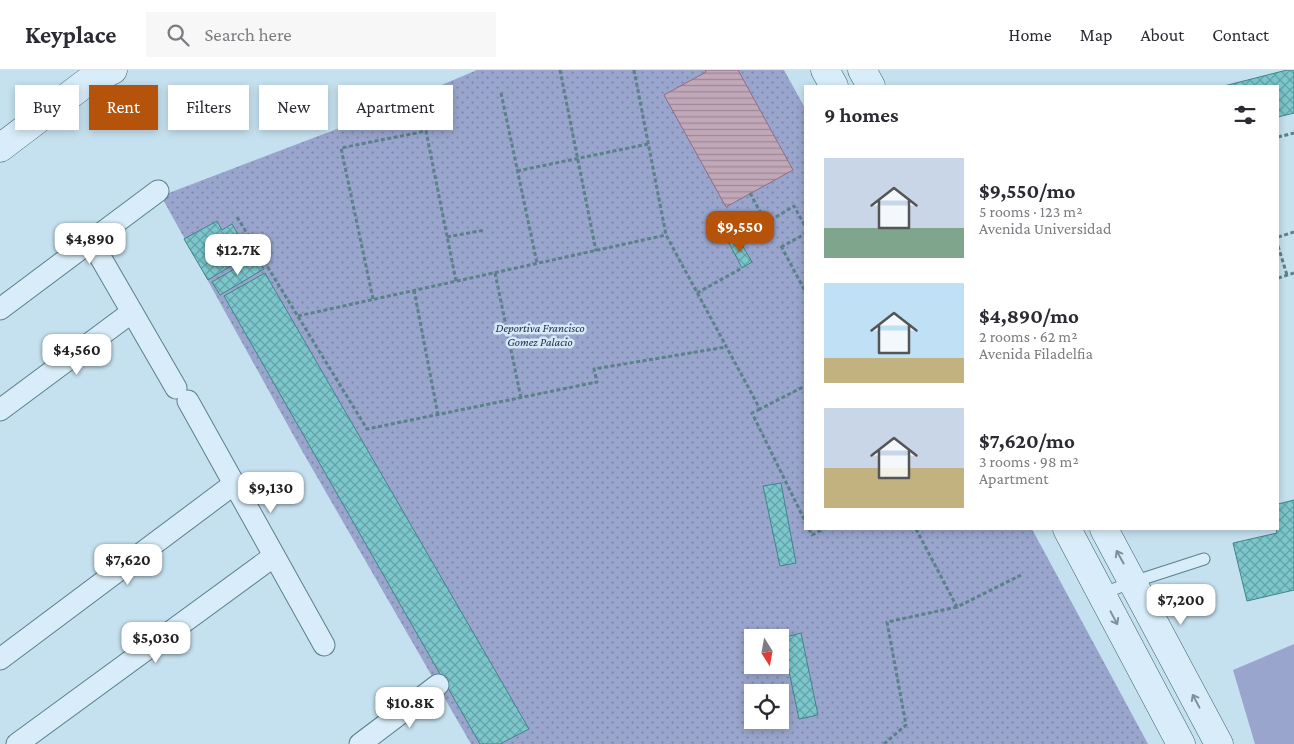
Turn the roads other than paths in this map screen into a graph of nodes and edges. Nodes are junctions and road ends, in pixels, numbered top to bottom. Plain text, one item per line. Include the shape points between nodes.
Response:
1 (113, 70) edge
2 (825, 70) edge
3 (862, 70) edge
4 (833, 85) edge
5 (870, 85) edge
6 (0, 148) edge
7 (158, 191) dead end
8 (91, 241) junction
9 (0, 309) edge
10 (132, 312) junction
11 (0, 410) edge
12 (234, 484) junction
13 (1067, 530) edge
14 (1105, 530) edge
15 (274, 556) junction
16 (1204, 559) dead end
17 (1133, 582) junction
18 (1101, 594) junction
19 (324, 645) dead end
20 (0, 659) edge
21 (438, 685) dead end
22 (380, 738) edge
23 (17, 744) edge
24 (360, 744) edge
25 (1181, 744) edge
26 (1219, 744) edge

1 - 6 street via 87,82
2 - 4 street
3 - 5 street
7 - 8 street
8 - 9 street
8 - 10 street
10 - 11 street
10 - 12 street
12 - 15 street
12 - 20 street
13 - 18 street
17 -> 14 street
15 - 19 street
15 - 23 street
16 - 17 lane
17 - 18 lane
26 -> 17 street
18 -> 25 street
21 - 22 street
22 - 24 street

